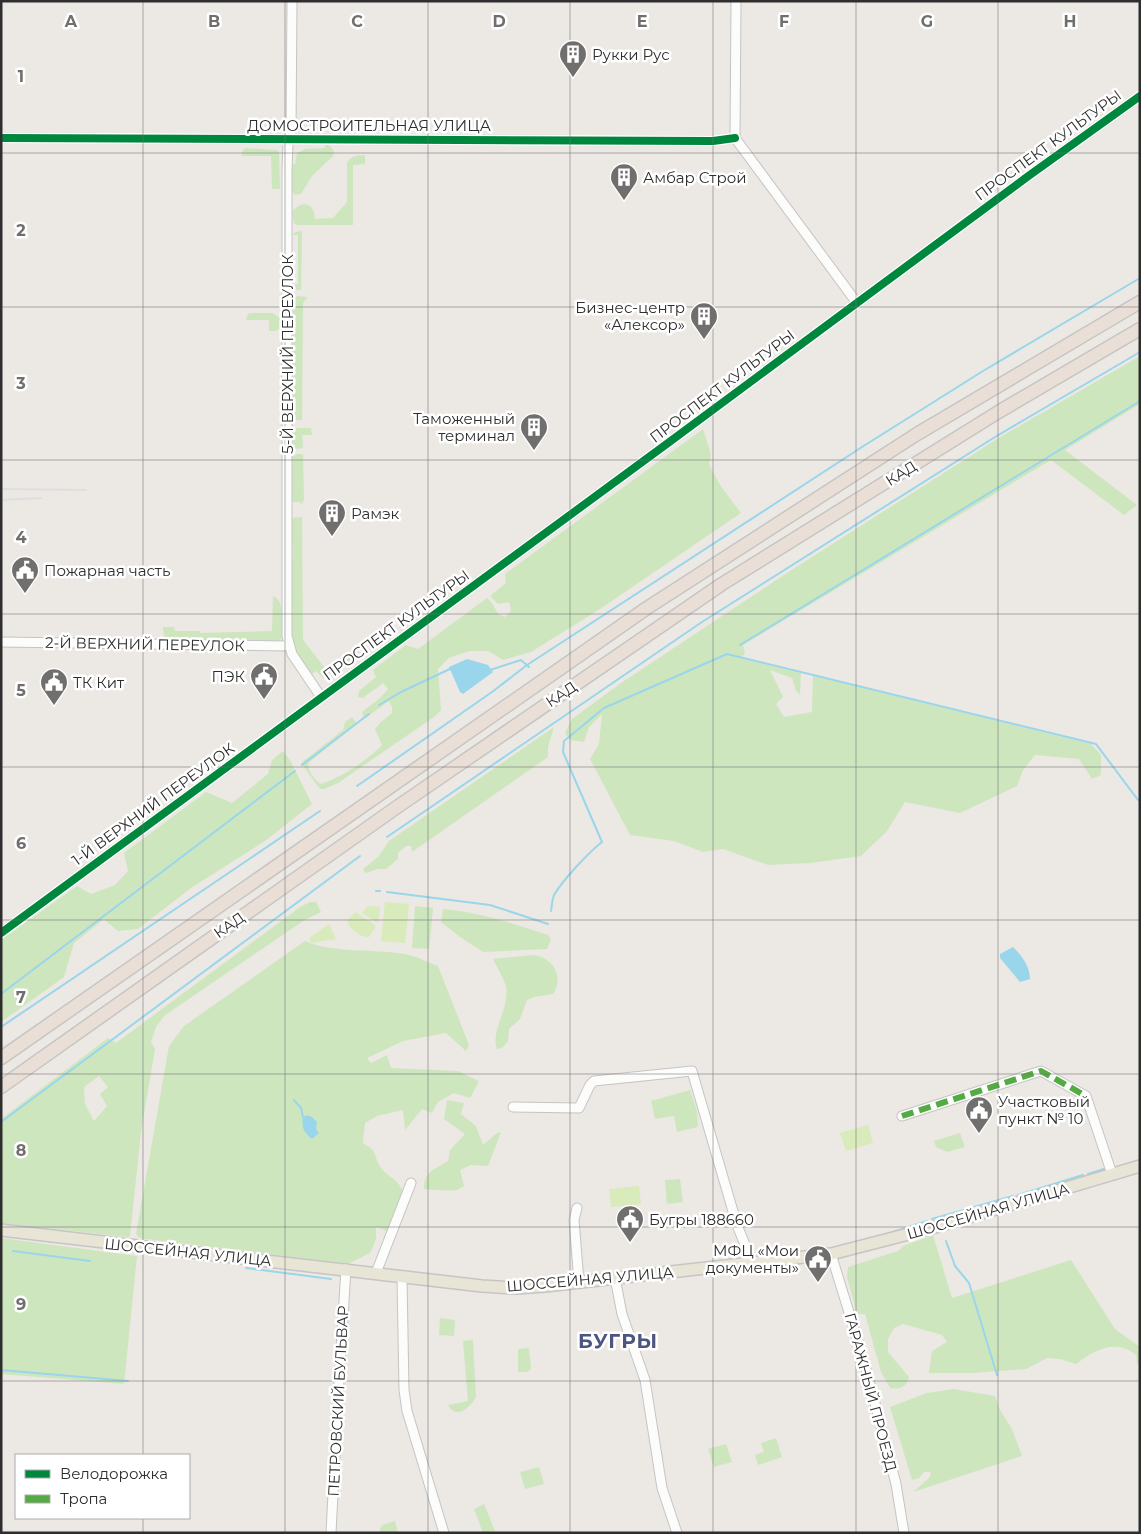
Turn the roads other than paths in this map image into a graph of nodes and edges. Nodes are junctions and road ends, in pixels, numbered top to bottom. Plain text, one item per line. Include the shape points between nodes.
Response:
1 (292, 1) edge
2 (736, 1) edge
3 (1140, 96) edge
4 (1, 138) edge
5 (289, 138) junction
6 (736, 138) junction
7 (1140, 302) edge
8 (857, 303) junction
9 (1140, 329) edge
10 (1, 642) edge
11 (289, 646) junction
12 (321, 697) junction
13 (1, 933) edge
14 (1, 1058) edge
15 (1, 1087) edge
16 (513, 1107) dead end
17 (902, 1116) dead end
18 (1140, 1166) edge
19 (1112, 1174) junction
20 (411, 1183) dead end
21 (577, 1208) dead end
22 (1, 1230) edge
23 (831, 1254) junction
24 (749, 1264) junction
25 (346, 1269) junction
26 (376, 1274) junction
27 (402, 1276) junction
28 (615, 1278) junction
29 (579, 1282) junction
30 (331, 1533) edge
31 (444, 1533) edge
32 (677, 1533) edge
33 (904, 1533) edge

1 - 5 street, 5-Й ВЕРХНИЙ ПЕРЕУЛОК
2 - 6 street
3 - 8 street, ПРОСПЕКТ КУЛЬТУРЫ
4 - 5 street, ДОМОСТРОИТЕЛЬНАЯ УЛИЦА
5 - 6 street, ДОМОСТРОИТЕЛЬНАЯ УЛИЦА via 713,141
5 - 11 street, 5-Й ВЕРХНИЙ ПЕРЕУЛОК
6 - 8 street
7 - 14 highway, КАД via 917,434 655,603
8 - 12 street, ПРОСПЕКТ КУЛЬТУРЫ
9 - 15 highway, КАД via 1000,411 722,584 388,812
10 - 11 street, 2-Й ВЕРХНИЙ ПЕРЕУЛОК
11 - 12 street, 5-Й ВЕРХНИЙ ПЕРЕУЛОК
12 - 13 street, 1-Й ВЕРХНИЙ ПЕРЕУЛОК
16 - 24 street via 579,1108 594,1081 692,1071
17 - 19 street via 1041,1070 1086,1096
18 - 19 main road, ШОССЕЙНАЯ УЛИЦА
19 - 23 main road, ШОССЕЙНАЯ УЛИЦА via 932,1228
20 - 26 street
21 - 29 street via 574,1220
22 - 25 main road, ШОССЕЙНАЯ УЛИЦА
23 - 24 main road, ШОССЕЙНАЯ УЛИЦА
23 - 33 street, ГАРАЖНЫЙ ПРОЕЗД via 896,1484
24 - 28 main road, ШОССЕЙНАЯ УЛИЦА
25 - 26 main road, ШОССЕЙНАЯ УЛИЦА
25 - 30 street, ПЕТРОВСКИЙ БУЛЬВАР
26 - 27 main road, ШОССЕЙНАЯ УЛИЦА
27 - 29 main road, ШОССЕЙНАЯ УЛИЦА via 516,1288
27 - 31 street via 407,1411
28 - 29 main road, ШОССЕЙНАЯ УЛИЦА
28 - 32 street via 622,1314 645,1380 662,1488

